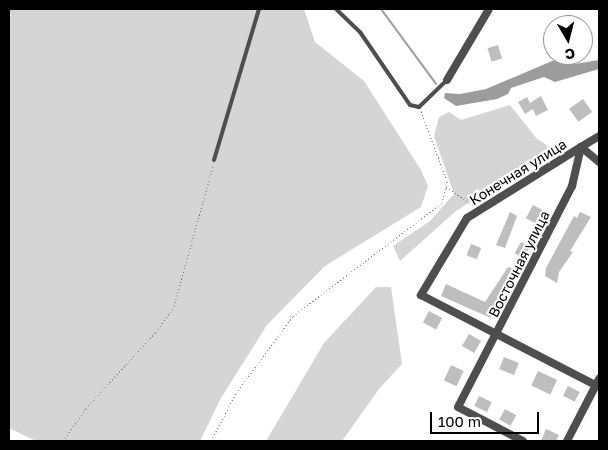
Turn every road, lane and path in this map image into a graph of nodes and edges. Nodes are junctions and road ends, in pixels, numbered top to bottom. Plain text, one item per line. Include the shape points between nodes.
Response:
1 (259, 9) edge
2 (336, 9) edge
3 (489, 9) edge
4 (447, 80) joint
5 (419, 107) junction
6 (599, 136) edge
7 (581, 147) junction
8 (214, 160) joint
9 (599, 162) edge
10 (446, 187) junction
11 (474, 204) dead end
12 (497, 333) junction
13 (598, 384) edge
14 (63, 441) edge
15 (211, 441) edge
16 (523, 441) edge
17 (567, 441) edge

1 - 8 lane
2 - 5 lane via 360,32 410,105
3 - 4 street
4 - 5 lane
5 - 10 path
6 - 7 street
7 - 9 street
7 - 12 street, Восточная улица via 572,186
7 - 12 street, Конечная улица via 467,218 421,295
8 - 14 path via 174,306 156,332 86,408
10 - 11 path
10 - 15 path via 442,202 293,316 236,393
12 - 13 street
12 - 16 street, Восточная улица via 458,408
13 - 17 street

